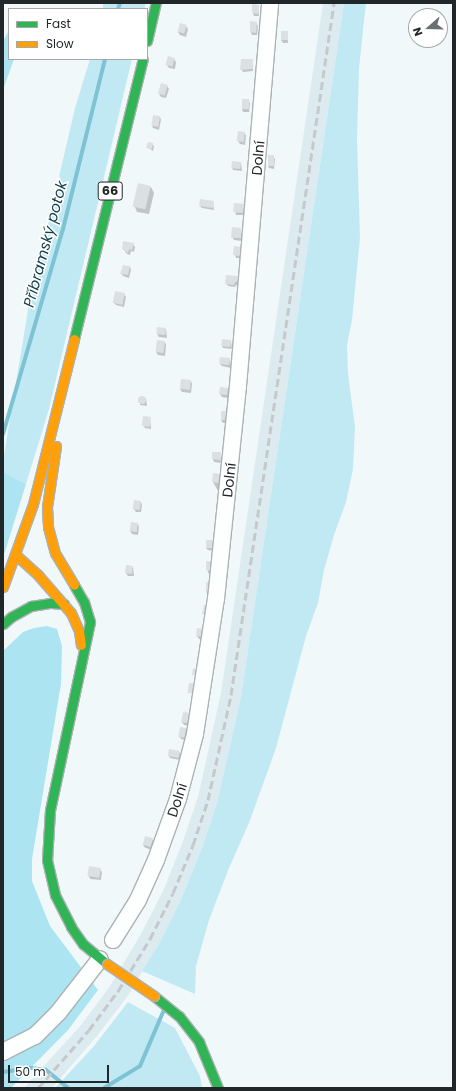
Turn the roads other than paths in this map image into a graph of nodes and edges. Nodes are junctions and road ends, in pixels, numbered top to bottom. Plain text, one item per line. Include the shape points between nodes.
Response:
1 (156, 3) edge
2 (270, 3) edge
3 (148, 37) edge
4 (143, 60) edge
5 (56, 411) junction
6 (16, 556) junction
7 (34, 558) dead end
8 (49, 563) dead end
9 (70, 578) junction
10 (3, 587) edge
11 (64, 604) junction
12 (3, 624) edge
13 (82, 664) junction
14 (112, 940) dead end
15 (104, 961) junction
16 (3, 1052) edge
17 (218, 1088) edge

1 - 3 street
2 - 14 street, Dolní via 233,441 216,599 195,734 178,799 156,860 138,900
4 - 5 street, 66
5 - 6 street, 66 via 33,504
5 - 9 street via 57,440 46,507 48,528 55,553
6 - 7 street
6 - 10 street, 66
6 - 11 street via 38,575
8 - 9 street
9 - 13 street via 84,602 90,622
11 - 12 street via 32,606
11 - 13 street via 79,631
13 - 15 street via 50,810 47,860 55,895 63,913 83,944
15 - 16 street via 35,1036
15 - 17 street, bridge via 179,1016 199,1042 210,1063

